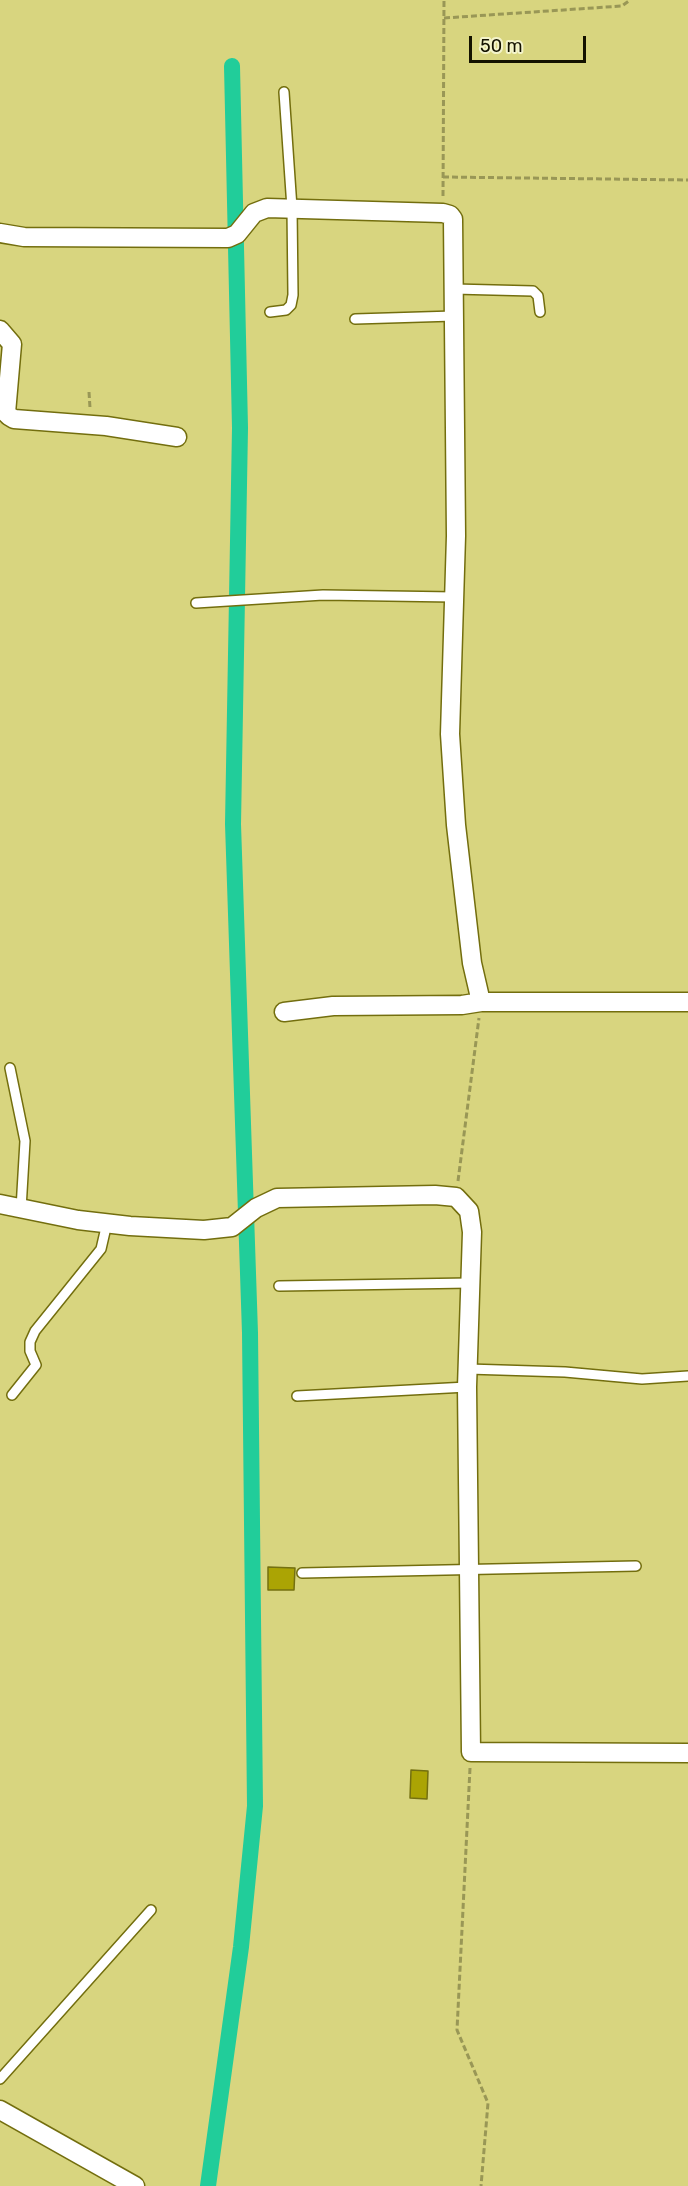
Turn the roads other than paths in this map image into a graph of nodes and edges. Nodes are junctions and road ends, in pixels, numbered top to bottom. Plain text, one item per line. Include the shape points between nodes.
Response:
1 (284, 92) dead end
2 (292, 208) junction
3 (0, 233) edge
4 (454, 289) junction
5 (270, 312) dead end
6 (540, 312) dead end
7 (454, 316) junction
8 (355, 319) dead end
9 (0, 330) edge
10 (177, 437) dead end
11 (454, 597) junction
12 (196, 603) dead end
13 (481, 1002) junction
14 (688, 1002) edge
15 (284, 1012) dead end
16 (10, 1068) dead end
17 (0, 1204) edge
18 (21, 1209) junction
19 (108, 1223) junction
20 (470, 1283) junction
21 (279, 1286) dead end
22 (688, 1376) edge
23 (467, 1378) junction
24 (12, 1395) dead end
25 (297, 1396) dead end
26 (636, 1566) dead end
27 (468, 1570) junction
28 (302, 1573) dead end
29 (688, 1753) edge
30 (151, 1910) dead end
31 (0, 2079) edge
32 (0, 2110) edge
33 (124, 2184) edge

1 - 2 lane
2 - 3 street via 267,208 254,213 237,234 228,238 24,237
2 - 4 street via 450,215
2 - 5 lane via 291,305 286,310
4 - 6 lane via 533,291 538,296
4 - 7 street
7 - 8 lane
7 - 11 street
9 - 10 street via 12,344 6,413 9,416
11 - 12 lane via 323,595
11 - 13 street via 450,734 455,813 472,963
13 - 14 street
13 - 15 street via 333,1006
16 - 18 lane via 25,1141
17 - 18 street
18 - 19 street
19 - 20 street via 204,1230 232,1227 277,1198 456,1197 469,1211
19 - 24 lane via 101,1249 35,1331 30,1351 36,1365
20 - 21 lane
20 - 23 street
22 - 23 lane via 642,1379 565,1372
23 - 25 lane
23 - 27 street
26 - 27 lane
27 - 28 lane
27 - 29 street via 471,1752
30 - 31 lane
32 - 33 street

